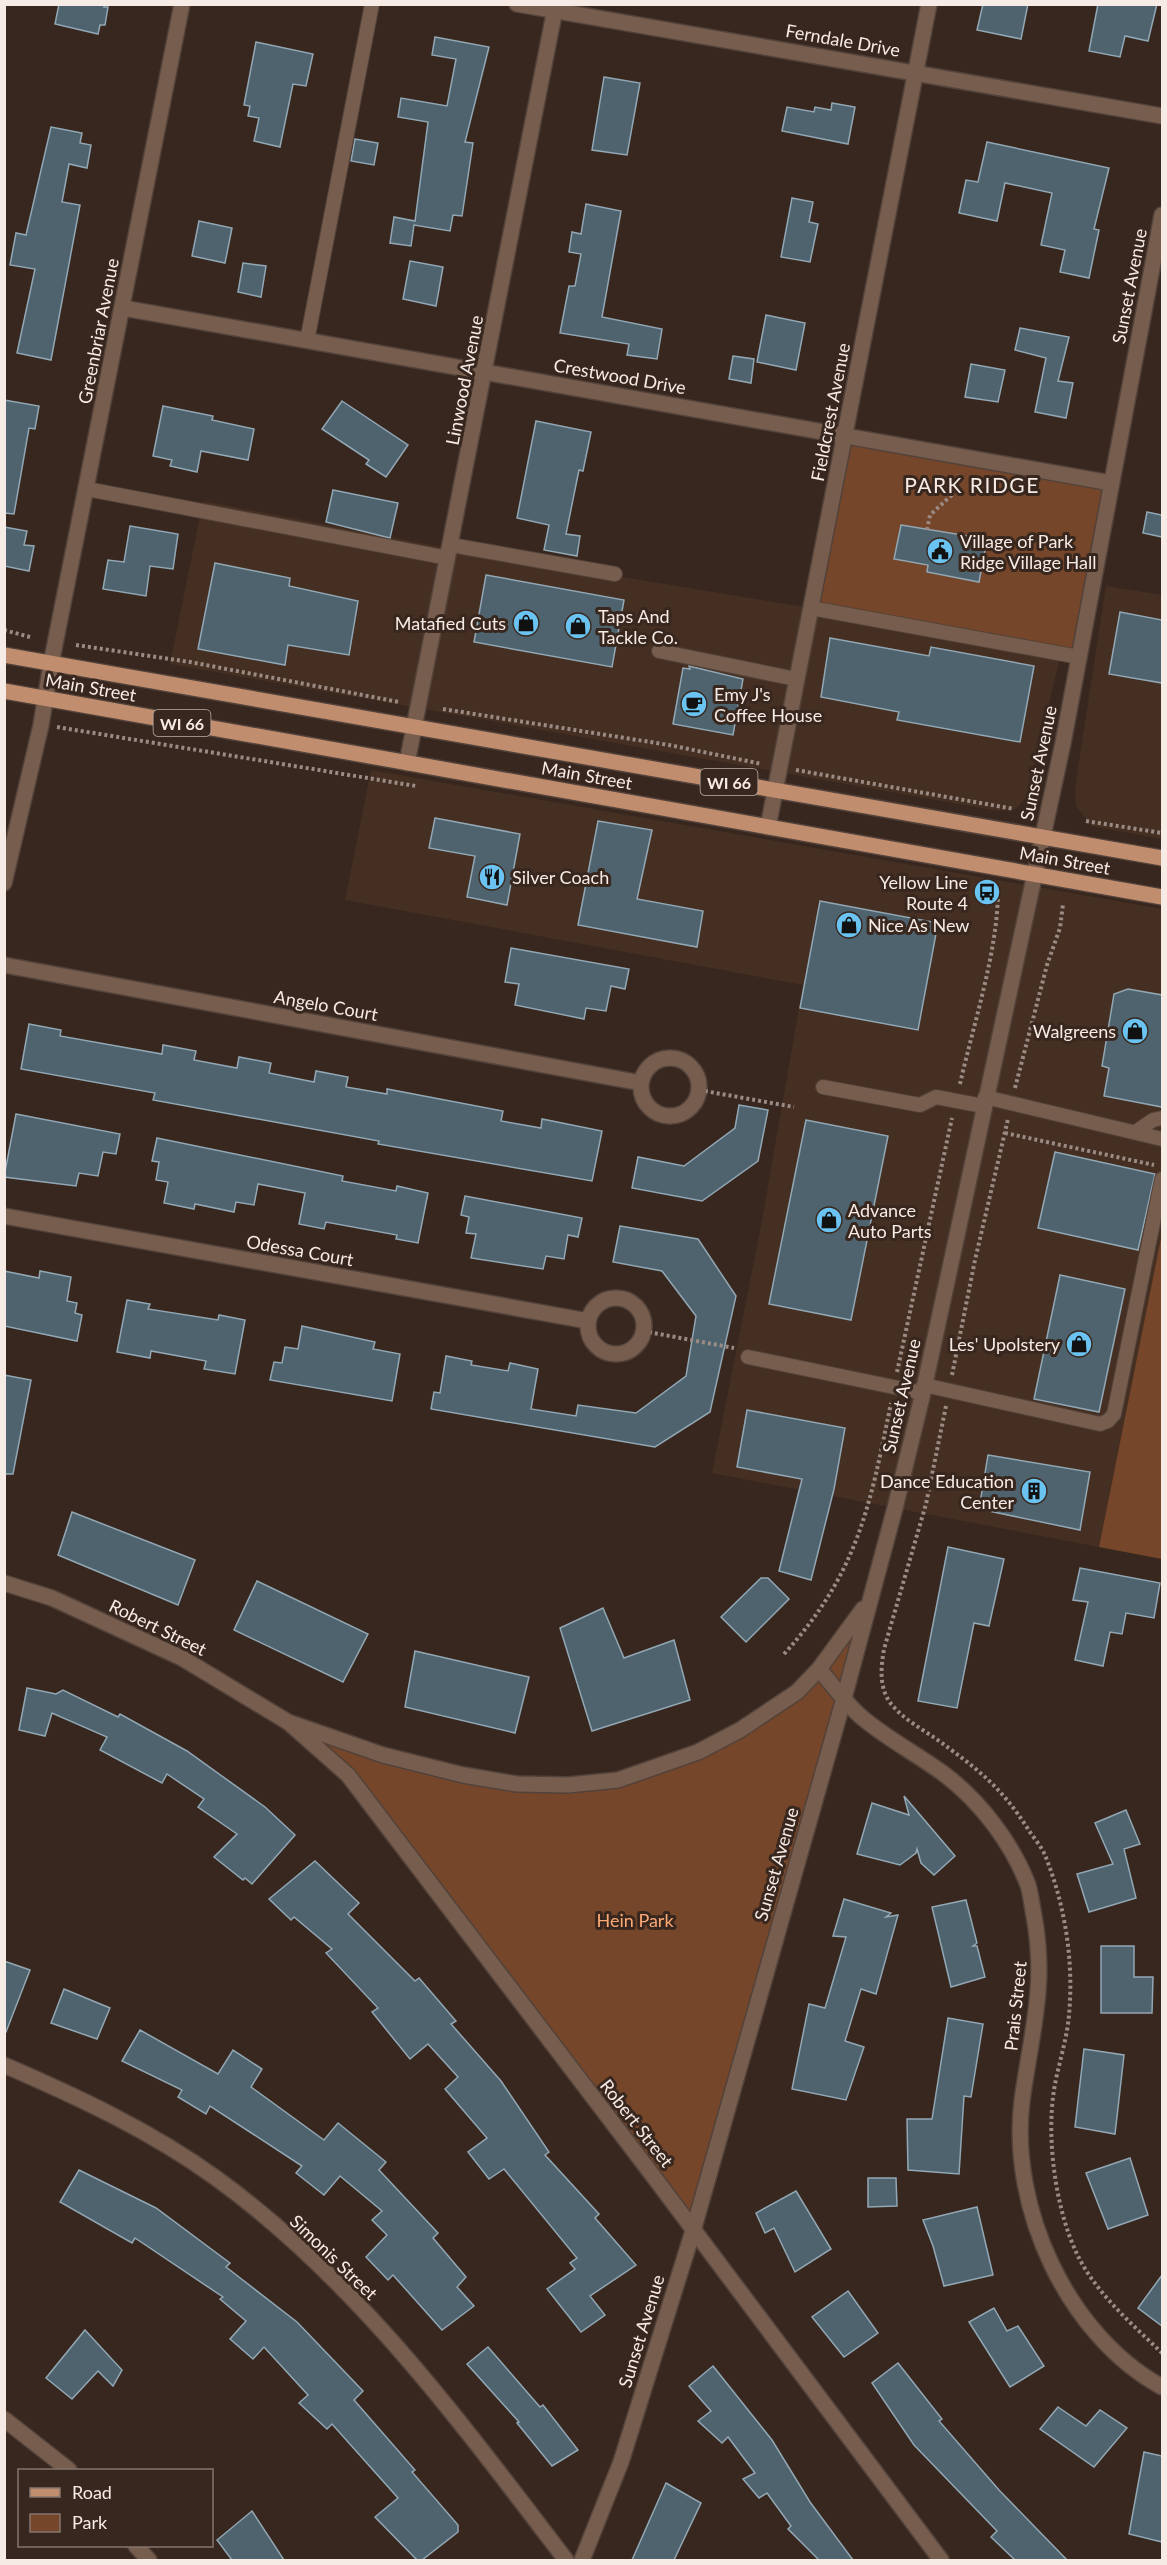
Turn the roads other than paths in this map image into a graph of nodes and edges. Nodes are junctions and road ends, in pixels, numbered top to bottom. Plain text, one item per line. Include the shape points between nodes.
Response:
1 (182, 4) edge
2 (372, 4) edge
3 (517, 4) edge
4 (929, 4) edge
5 (555, 8) edge
6 (914, 72) junction
7 (1162, 116) edge
8 (1162, 215) edge
9 (123, 308) junction
10 (308, 341) junction
11 (485, 372) junction
12 (845, 436) junction
13 (1111, 483) junction
14 (87, 489) junction
15 (449, 551) junction
16 (615, 574) dead end
17 (811, 608) junction
18 (659, 651) dead end
19 (4, 655) edge
20 (1079, 657) junction
21 (51, 664) junction
22 (796, 679) junction
23 (4, 692) edge
24 (45, 699) junction
25 (414, 727) junction
26 (407, 763) junction
27 (774, 790) junction
28 (768, 827) junction
29 (1043, 837) junction
30 (1162, 858) edge
31 (1035, 875) junction
32 (4, 883) edge
33 (1162, 897) edge
34 (4, 965) edge
35 (641, 1083) junction
36 (823, 1087) dead end
37 (984, 1101) junction
38 (1162, 1118) edge
39 (1137, 1131) junction
40 (1162, 1139) edge
41 (1162, 1179) edge
42 (4, 1216) edge
43 (588, 1321) junction
44 (748, 1357) dead end
45 (923, 1389) junction
46 (4, 1583) edge
47 (870, 1597) junction
48 (819, 1669) junction
49 (844, 1698) junction
50 (288, 1722) junction
51 (4, 2065) edge
52 (693, 2231) junction
53 (1162, 2387) edge
54 (4, 2419) edge
55 (68, 2469) edge
56 (137, 2547) edge
57 (149, 2560) edge
58 (567, 2560) edge
59 (582, 2560) edge
60 (941, 2560) edge

1 - 9 street, Greenbriar Avenue
2 - 10 lane
3 - 5 street, Ferndale Drive
4 - 6 street, Fieldcrest Avenue
5 - 6 street, Ferndale Drive
5 - 11 street, Linwood Avenue
6 - 7 street, Ferndale Drive
6 - 12 street, Fieldcrest Avenue
8 - 13 street, Sunset Avenue
9 - 10 street, Crestwood Drive
9 - 14 street, Greenbriar Avenue
10 - 11 street, Crestwood Drive
11 - 12 street, Crestwood Drive
11 - 15 street, Linwood Avenue
12 - 13 street, Crestwood Drive
12 - 17 street, Fieldcrest Avenue
13 - 20 street, Sunset Avenue
14 - 15 lane
14 - 21 street, Greenbriar Avenue
15 - 16 lane
15 - 25 street, Linwood Avenue
17 - 20 lane
17 - 22 street, Fieldcrest Avenue
18 - 22 lane
19 - 21 main road, Main Street / WI 66
20 - 29 street, Sunset Avenue
21 - 24 street, Greenbriar Avenue
21 - 25 main road, Main Street / WI 66
22 - 27 street, Fieldcrest Avenue
23 - 24 main road, Main Street / WI 66
24 - 26 main road, Main Street / WI 66
24 - 32 street, Greenbriar Avenue
25 - 26 street, Linwood Avenue
25 - 27 main road, Main Street / WI 66
26 - 28 main road, Main Street / WI 66
27 - 28 street, Fieldcrest Avenue
27 - 29 main road, Main Street / WI 66
28 - 31 main road, Main Street / WI 66
29 - 30 main road, Main Street / WI 66
29 - 31 street, Sunset Avenue
31 - 33 main road, Main Street / WI 66
31 - 37 street, Sunset Avenue
34 - 35 street, Angelo Court
35 - 35 street via 644,1073 658,1060 677,1059 693,1069 699,1090 685,1111 667,1115 644,1101
36 - 37 lane via 920,1105 936,1097
37 - 39 lane via 1012,1102
37 - 45 street, Sunset Avenue
38 - 39 lane
39 - 40 lane
41 - 45 lane via 1114,1413 1108,1421 1100,1424 949,1391
42 - 43 street, Odessa Court
43 - 43 street via 596,1306 620,1298 629,1301 641,1314 643,1331 633,1348 606,1352 591,1340
44 - 45 lane via 894,1387
45 - 47 street, Sunset Avenue
46 - 50 street, Robert Street via 52,1598 182,1658
47 - 48 street, Robert Street
47 - 49 street, Sunset Avenue
48 - 49 street, Prais Street
48 - 50 street, Robert Street via 797,1692 698,1752 618,1780 578,1784 517,1784 463,1775 383,1755
49 - 52 street, Sunset Avenue
49 - 53 street, Prais Street via 858,1714 946,1775 972,1800 997,1827 1028,1886 1041,1956 1020,2145 1024,2185 1034,2223 1047,2258 1086,2319 1126,2361
50 - 52 street, Robert Street via 348,1775
51 - 58 street, Simonis Street via 143,2131 216,2178 309,2254 380,2328 466,2429
52 - 59 street, Sunset Avenue via 621,2462
52 - 60 street, Robert Street
54 - 55 street
56 - 57 street

